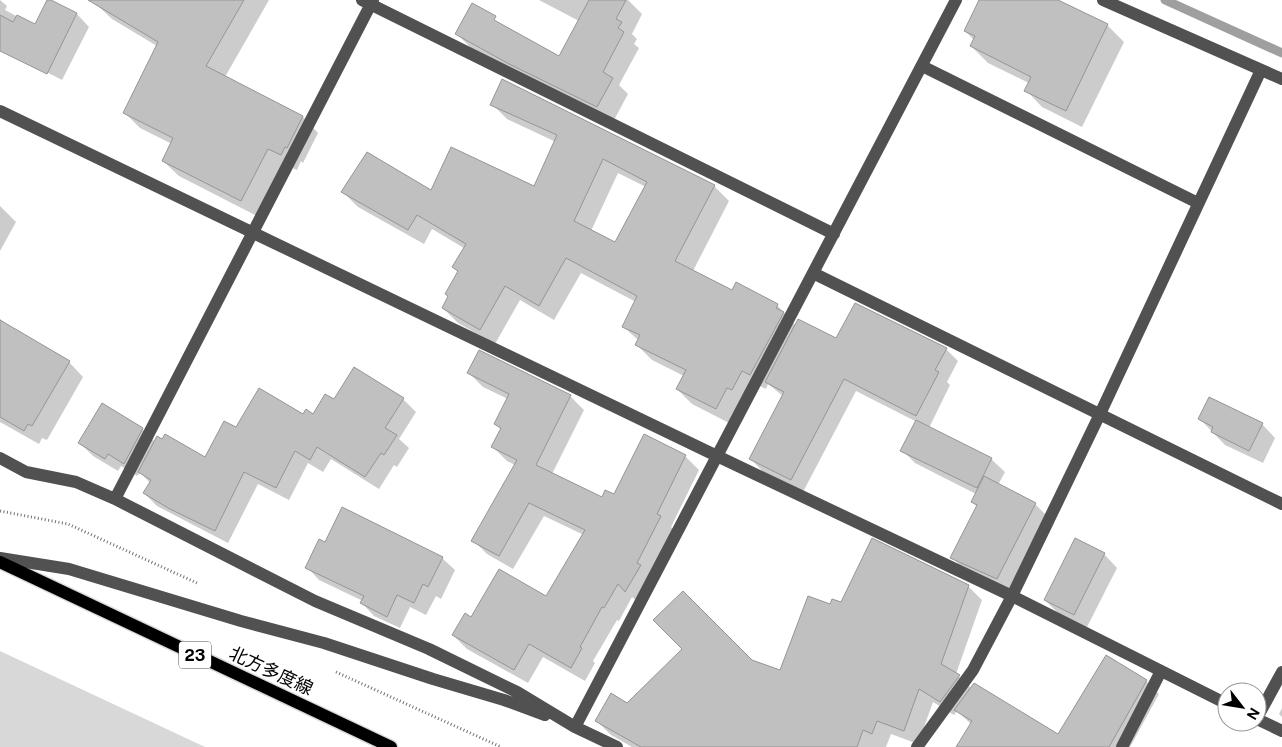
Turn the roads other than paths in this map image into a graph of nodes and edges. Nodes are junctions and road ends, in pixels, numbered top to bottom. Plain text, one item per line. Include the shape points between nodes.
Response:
1 (956, 0) edge
2 (1103, 0) edge
3 (369, 2) edge
4 (922, 66) junction
5 (1261, 70) junction
6 (1282, 79) edge
7 (0, 111) edge
8 (1198, 203) junction
9 (253, 234) junction
10 (834, 234) junction
11 (813, 273) junction
12 (1100, 414) junction
13 (717, 456) junction
14 (0, 458) edge
15 (115, 500) junction
16 (1282, 504) edge
17 (0, 558) edge
18 (0, 562) edge
19 (1012, 596) junction
20 (1161, 671) junction
21 (1282, 672) edge
22 (1217, 699) edge
23 (1267, 700) edge
24 (1267, 724) edge
25 (575, 727) junction
26 (1282, 731) edge
27 (391, 747) edge
28 (617, 747) edge
29 (917, 747) edge
30 (1122, 747) edge

1 - 4 street
2 - 5 street
3 - 9 street
3 - 10 street
4 - 8 street
4 - 10 street
5 - 6 street
5 - 8 street
7 - 9 street
8 - 12 street
9 - 13 street
9 - 15 street
10 - 11 street
11 - 12 street
11 - 13 street
12 - 16 street
12 - 19 street
13 - 19 street
13 - 25 street
14 - 15 street via 26,472 76,482
15 - 25 street via 315,601 428,649 517,692
17 - 25 street via 69,569 240,621 324,642 504,700
18 - 27 main road, 北方多度線 / 23
19 - 20 street
19 - 29 street via 973,670
20 - 22 street
20 - 30 street
21 - 23 street
24 - 26 street
25 - 28 street

